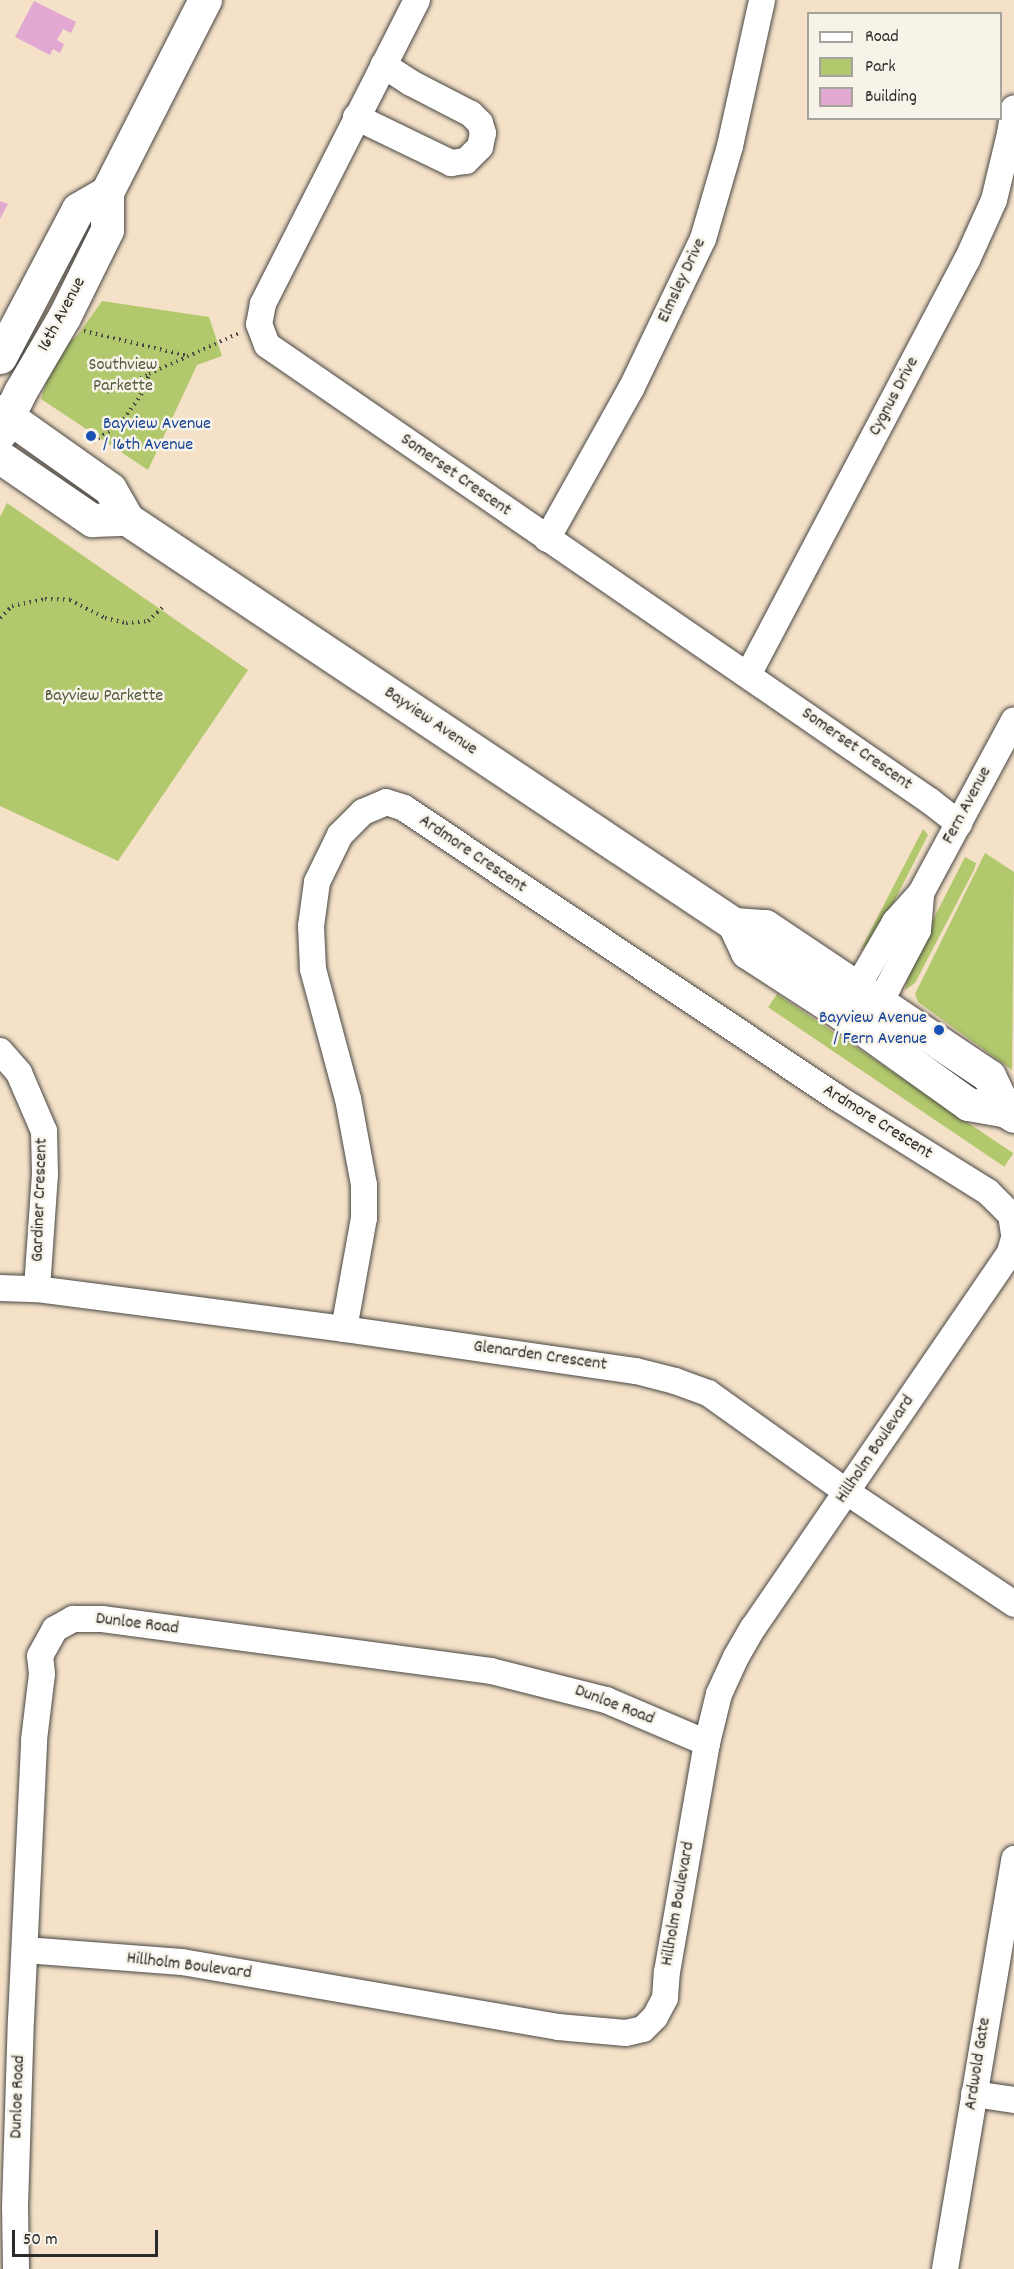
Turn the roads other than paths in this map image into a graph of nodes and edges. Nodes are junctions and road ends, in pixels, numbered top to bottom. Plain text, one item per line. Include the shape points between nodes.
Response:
1 (205, 0) edge
2 (417, 0) edge
3 (762, 0) edge
4 (383, 66) junction
5 (1014, 108) edge
6 (356, 117) junction
7 (107, 192) junction
8 (0, 357) edge
9 (3, 420) edge
10 (0, 457) edge
11 (127, 519) junction
12 (547, 539) junction
13 (748, 675) junction
14 (1014, 720) edge
15 (959, 825) junction
16 (859, 1008) junction
17 (0, 1051) edge
18 (1010, 1113) edge
19 (1014, 1233) edge
20 (1014, 1238) edge
21 (0, 1288) edge
22 (37, 1289) junction
23 (344, 1329) junction
24 (847, 1492) junction
25 (1014, 1604) edge
26 (707, 1743) junction
27 (1014, 1859) edge
28 (25, 1950) junction
29 (974, 2094) junction
30 (1014, 2100) edge
31 (16, 2269) edge
32 (945, 2269) edge

1 - 7 main road, 16th Avenue
2 - 4 street
3 - 12 street, Elmsley Drive via 730,146 704,239 631,389
4 - 6 street
4 - 6 street via 471,114 483,133 480,147 466,161 451,163
5 - 13 street, Cygnus Drive via 994,200 967,260
6 - 12 street, Somerset Crescent via 263,304 259,324 267,345
7 - 8 main road, 16th Avenue via 78,209
7 - 9 main road, 16th Avenue via 107,230 64,316
9 - 11 main road, Bayview Avenue via 110,489
10 - 11 main road via 92,520
11 - 16 main road, Bayview Avenue via 734,924 747,952
12 - 13 street, Somerset Crescent
13 - 15 street, Somerset Crescent
14 - 15 street, Fern Avenue
15 - 16 street, Fern Avenue via 921,893 918,930
16 - 18 main road, Bayview Avenue via 968,1104
17 - 22 street, Gardiner Crescent via 19,1073 44,1131
19 - 23 street, Ardmore Crescent via 1011,1215 988,1192 826,1091 404,808 386,802 363,812 340,835 317,882 311,926 313,969 348,1098 364,1185 364,1218
20 - 24 street, Hillholm Boulevard via 1010,1252
21 - 22 street, Glenarden Crescent
22 - 23 street, Glenarden Crescent
23 - 24 street, Glenarden Crescent via 636,1371 675,1381 708,1393
24 - 25 street, Glenarden Crescent
24 - 26 street, Hillholm Boulevard via 736,1657 719,1694
26 - 28 street, Hillholm Boulevard via 665,1998 643,2029 626,2033 558,2027 182,1962
26 - 28 street, Dunloe Road via 606,1700 491,1671 73,1618 55,1629 40,1656
27 - 29 street, Ardwold Gate
28 - 31 street, Dunloe Road
29 - 30 street
29 - 32 street, Ardwold Gate

